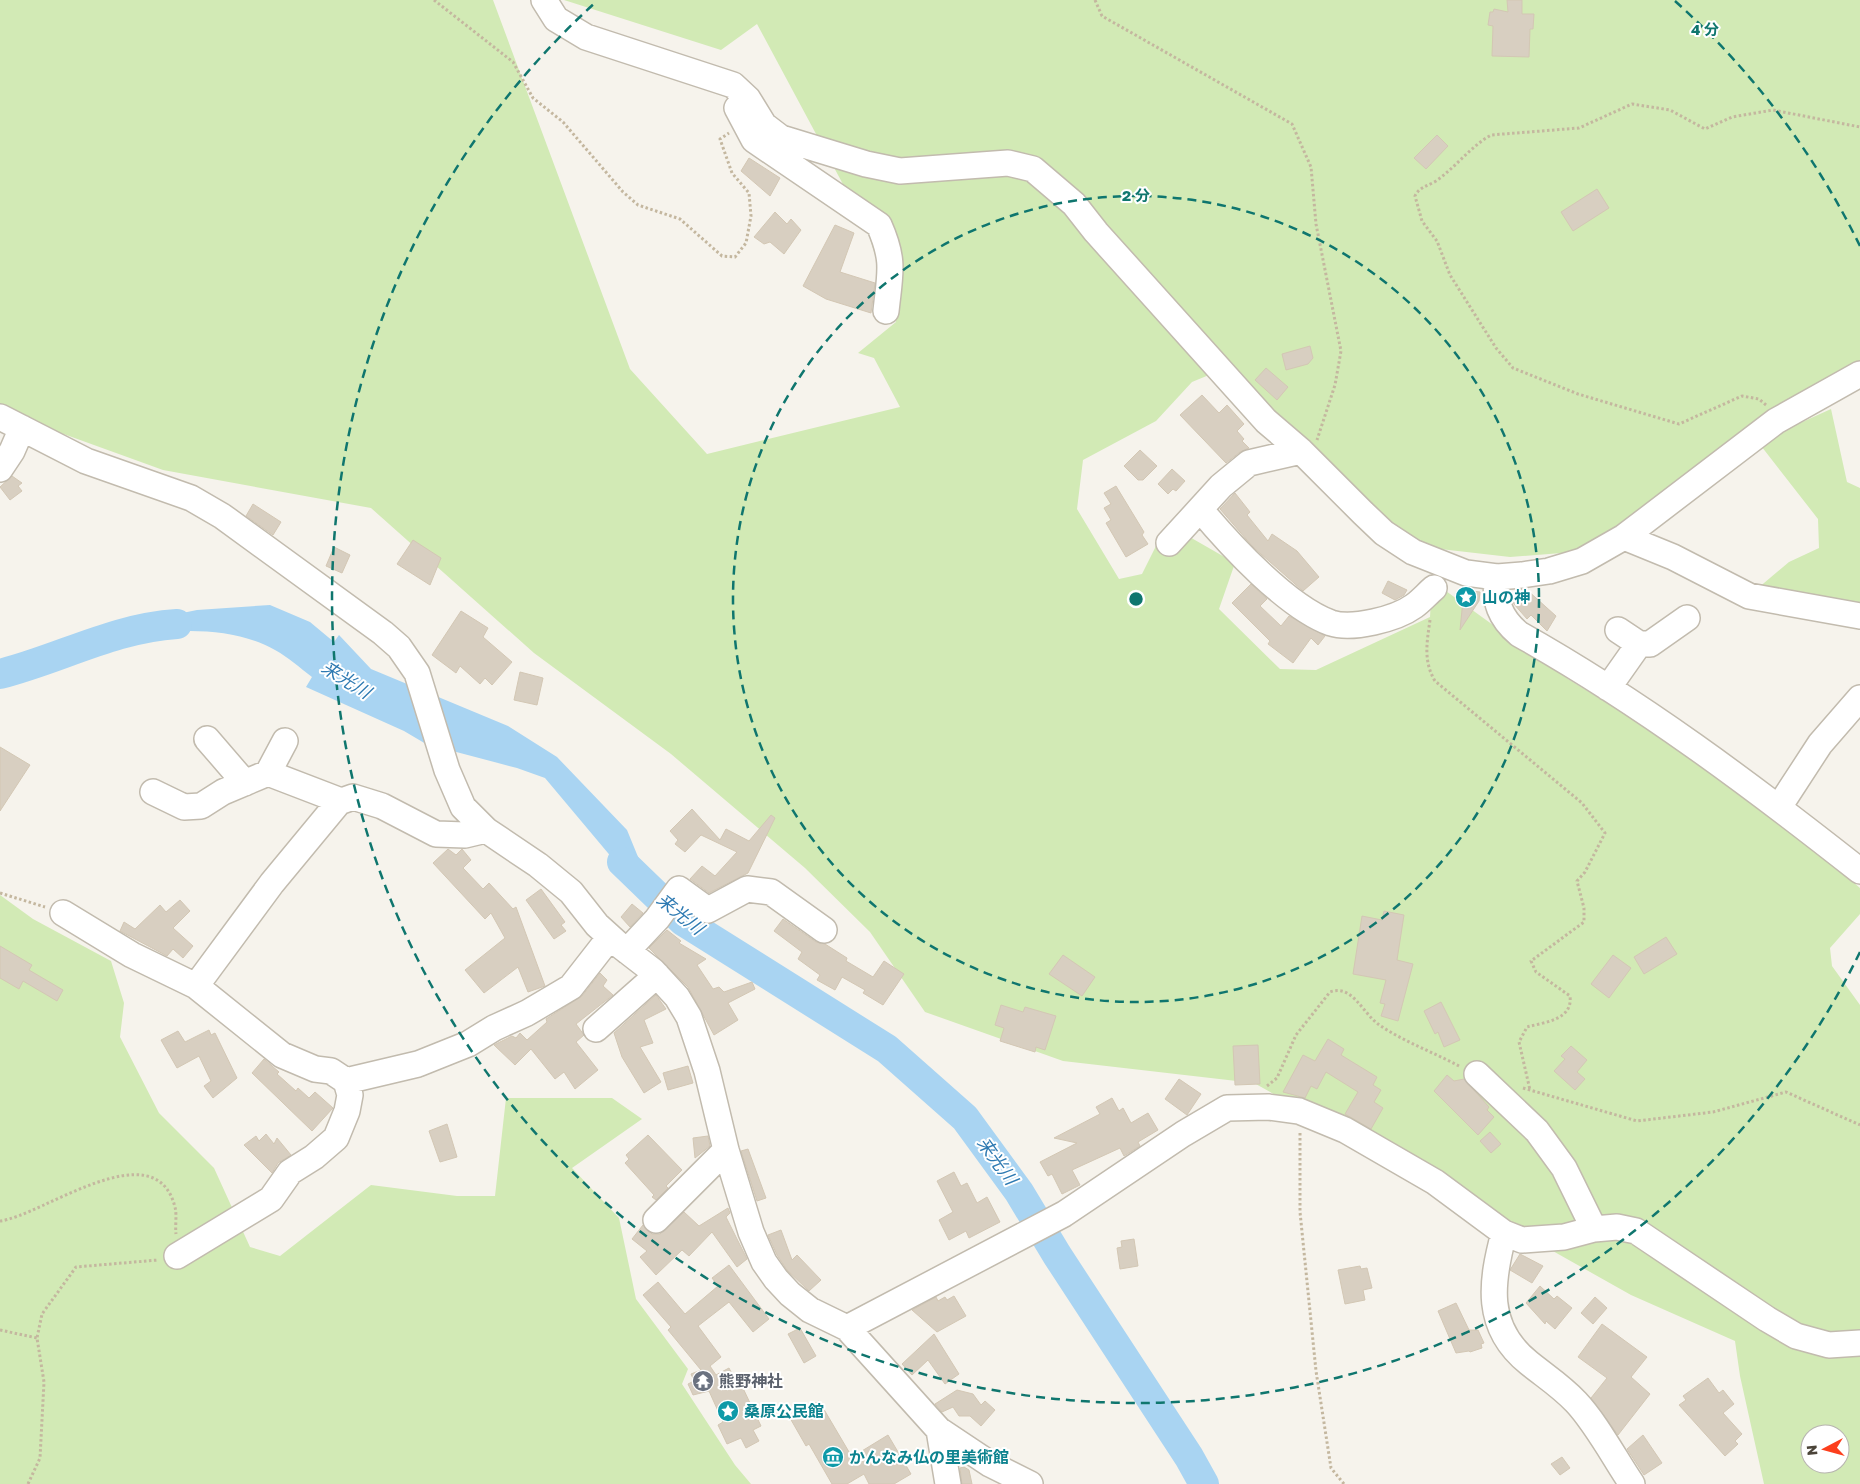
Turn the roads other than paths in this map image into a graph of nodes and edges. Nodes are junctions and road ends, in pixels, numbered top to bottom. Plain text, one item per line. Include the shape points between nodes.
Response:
1 (544, 0) edge
2 (725, 84) junction
3 (886, 311) dead end
4 (1860, 374) edge
5 (11, 422) edge
6 (1301, 451) junction
7 (0, 469) edge
8 (1200, 509) junction
9 (1624, 537) junction
10 (1169, 543) dead end
11 (1498, 577) junction
12 (1434, 588) road end
13 (1860, 616) edge
14 (1687, 618) dead end
15 (1618, 630) dead end
16 (1639, 644) junction
17 (1608, 688) junction
18 (1857, 706) edge
19 (207, 739) dead end
20 (285, 741) dead end
21 (268, 772) junction
22 (245, 783) junction
23 (152, 792) dead end
24 (341, 801) junction
25 (1779, 808) junction
26 (486, 830) junction
27 (1860, 871) edge
28 (63, 913) road end
29 (824, 930) dead end
30 (618, 944) junction
31 (657, 975) junction
32 (196, 986) junction
33 (596, 1029) dead end
34 (1477, 1074) road end
35 (346, 1081) junction
36 (726, 1150) junction
37 (656, 1220) dead end
38 (1594, 1229) junction
39 (1504, 1234) junction
40 (177, 1256) road end
41 (847, 1328) junction
42 (1860, 1343) edge
43 (939, 1430) junction
44 (948, 1484) edge
45 (1030, 1484) edge
46 (1632, 1484) edge

1 - 2 street via 556,19 586,37
2 - 3 street via 754,140 879,225 891,263
2 - 6 street via 733,86 748,99 764,125 781,138 866,164 900,171 1008,163 1033,169 1074,204 1266,421
4 - 9 street via 1783,417
5 - 7 street via 12,451
5 - 26 street via 86,462 192,498 383,632 417,672 446,770 463,807
6 - 8 street via 1249,463
6 - 11 street via 1384,533 1406,547 1466,573
8 - 10 street
8 - 12 street via 1224,538 1274,586 1300,606 1331,623 1351,626 1386,619 1414,607
9 - 11 street via 1582,561 1549,571
9 - 13 street via 1673,557 1749,596
11 - 17 street via 1499,611 1507,625
14 - 16 street via 1650,644
15 - 16 street
16 - 17 street
17 - 25 street
18 - 25 street via 1820,744
19 - 22 street
20 - 21 street
21 - 22 street
21 - 24 street
22 - 23 street via 201,806 184,807
24 - 26 street via 353,797 382,806 436,834 465,835
24 - 32 street via 272,883
25 - 27 street
26 - 30 street via 571,892
28 - 32 street via 132,954
29 - 30 street via 772,892 747,889 708,910 679,889 657,919
30 - 31 street
30 - 35 street via 571,986 468,1044 418,1064
31 - 33 street
31 - 36 street via 677,997 689,1018 708,1071
32 - 35 street via 282,1055 315,1069 331,1071
34 - 38 street via 1537,1131 1564,1168
35 - 40 street via 350,1095 336,1138 290,1172 271,1199
36 - 37 street
36 - 41 street via 751,1232 764,1262 790,1294 810,1310
38 - 39 street via 1564,1237 1522,1240
38 - 42 street via 1617,1227 1636,1231 1796,1336 1829,1345
39 - 41 street via 1435,1182 1345,1130 1299,1111 1268,1107 1228,1108 1183,1134 1064,1214
39 - 46 street via 1495,1265 1493,1296 1496,1318 1509,1342 1528,1362 1558,1383 1578,1404
41 - 43 street
43 - 44 street
43 - 45 street via 990,1464

